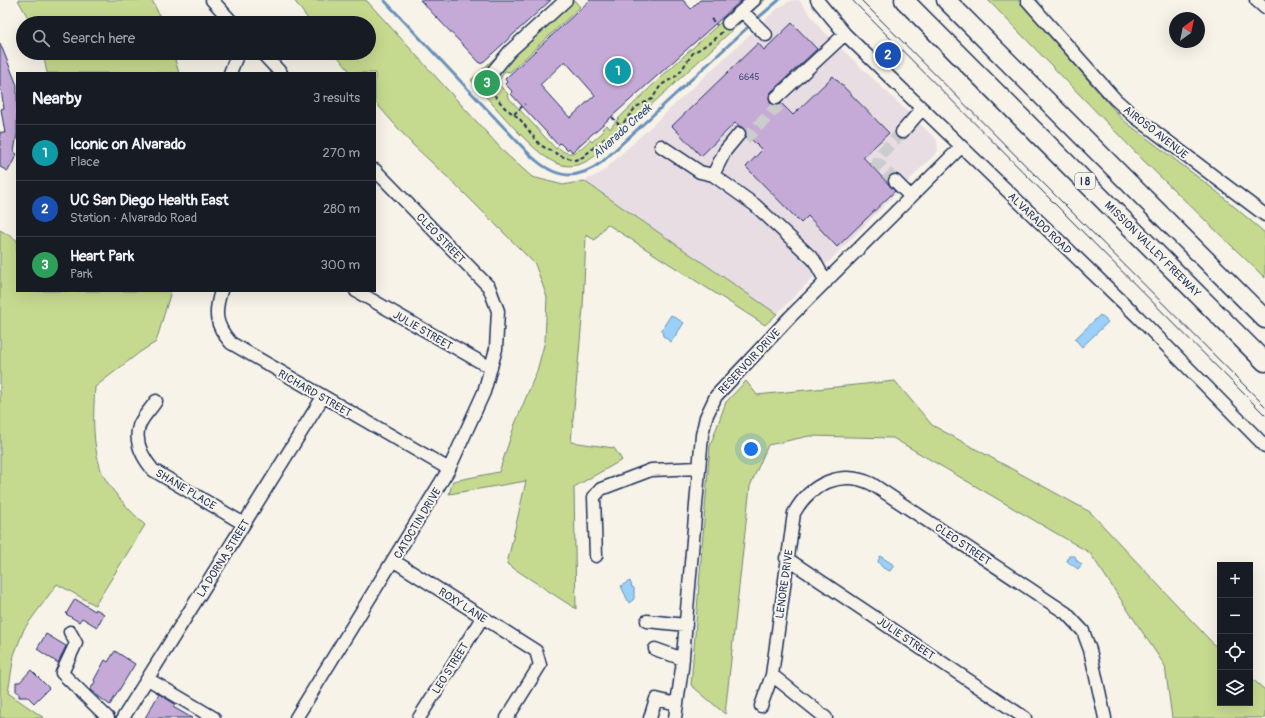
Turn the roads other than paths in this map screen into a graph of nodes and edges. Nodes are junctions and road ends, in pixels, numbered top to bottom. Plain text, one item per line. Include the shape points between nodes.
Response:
1 (212, 0) edge
2 (566, 0) edge
3 (754, 0) edge
4 (817, 0) edge
5 (904, 0) edge
6 (946, 0) edge
7 (1027, 0) edge
8 (1256, 0) edge
9 (1265, 8) edge
10 (742, 11) junction
11 (226, 16) edge
12 (728, 23) road end
13 (844, 34) junction
14 (766, 35) dead end
15 (235, 60) edge
16 (269, 60) edge
17 (230, 72) edge
18 (280, 72) edge
19 (486, 80) road end
20 (779, 100) tunnel mouth
21 (922, 109) junction
22 (902, 132) tunnel mouth
23 (742, 137) tunnel mouth
24 (661, 146) dead end
25 (961, 147) junction
26 (376, 171) edge
27 (715, 177) junction
28 (895, 181) tunnel mouth
29 (911, 197) junction
30 (1265, 216) edge
31 (826, 282) junction
32 (221, 292) edge
33 (358, 292) edge
34 (498, 311) joint
35 (1265, 319) edge
36 (1265, 362) edge
37 (491, 368) junction
38 (323, 397) junction
39 (156, 401) dead end
40 (1265, 446) edge
41 (699, 468) junction
42 (449, 469) junction
43 (834, 479) joint
44 (244, 524) junction
45 (596, 556) dead end
46 (786, 558) junction
47 (394, 561) junction
48 (482, 618) junction
49 (647, 621) dead end
50 (686, 624) junction
51 (70, 632) dead end
52 (655, 649) dead end
53 (683, 659) junction
54 (772, 675) junction
55 (148, 679) junction
56 (677, 704) junction
57 (761, 706) dead end
58 (108, 718) edge
59 (122, 718) edge
60 (214, 718) edge
61 (296, 718) edge
62 (419, 718) edge
63 (507, 718) edge
64 (650, 718) edge
65 (675, 718) edge
66 (826, 718) edge
67 (1025, 718) edge
68 (1105, 718) edge

1 - 11 street
2 - 19 street via 510,51
3 - 10 street
4 - 13 street, ALVARADO ROAD
5 - 36 highway, MISSION VALLEY FREEWAY / I 8
6 - 35 highway
7 - 30 street, AIROSO AVENUE via 1115,99
8 - 9 street
10 - 12 street
10 - 14 street
13 - 20 street via 811,64
13 - 21 street, ALVARADO ROAD
15 - 17 street
16 - 18 street
21 - 22 street
21 - 25 street, ALVARADO ROAD
23 - 27 street via 725,151
24 - 27 street via 700,172
25 - 29 street, RESERVOIR DRIVE
25 - 40 street, ALVARADO ROAD via 1138,317
26 - 34 street, CLEO STREET via 489,287
27 - 31 street via 755,205 797,248 814,260
28 - 29 street
29 - 31 street, RESERVOIR DRIVE
31 - 41 street, RESERVOIR DRIVE via 716,396 706,417
32 - 38 street, RICHARD STREET via 216,307 217,320 231,343
33 - 37 street, JULIE STREET
34 - 37 street, CATOCTIN DRIVE via 496,349
37 - 42 street, CATOCTIN DRIVE via 484,392
38 - 42 street, RICHARD STREET
38 - 44 street, LA DORNA STREET
39 - 44 street, SHANE PLACE via 139,426 143,458 153,470
41 - 45 street via 651,470 601,489 594,497
41 - 50 street, RESERVOIR DRIVE
42 - 47 street, CATOCTIN DRIVE
43 - 46 street, LENORE DRIVE via 811,492 794,513
43 - 68 street, CLEO STREET via 853,478 872,484 1066,613 1083,632 1090,650
44 - 55 street, LA DORNA STREET
46 - 54 street, LENORE DRIVE
46 - 67 street, JULIE STREET
47 - 48 street, ROXY LANE
47 - 61 street, CATOCTIN DRIVE
48 - 62 street, LEO STREET
48 - 63 street, ROXY LANE via 533,648 540,665
49 - 50 street
50 - 53 street, RESERVOIR DRIVE
51 - 58 street via 76,643 62,673
52 - 53 street
53 - 56 street, RESERVOIR DRIVE
54 - 57 street, LENORE DRIVE
54 - 66 street
55 - 59 street, LA DORNA STREET
55 - 60 street
56 - 64 street via 656,699
56 - 65 street, RESERVOIR DRIVE

